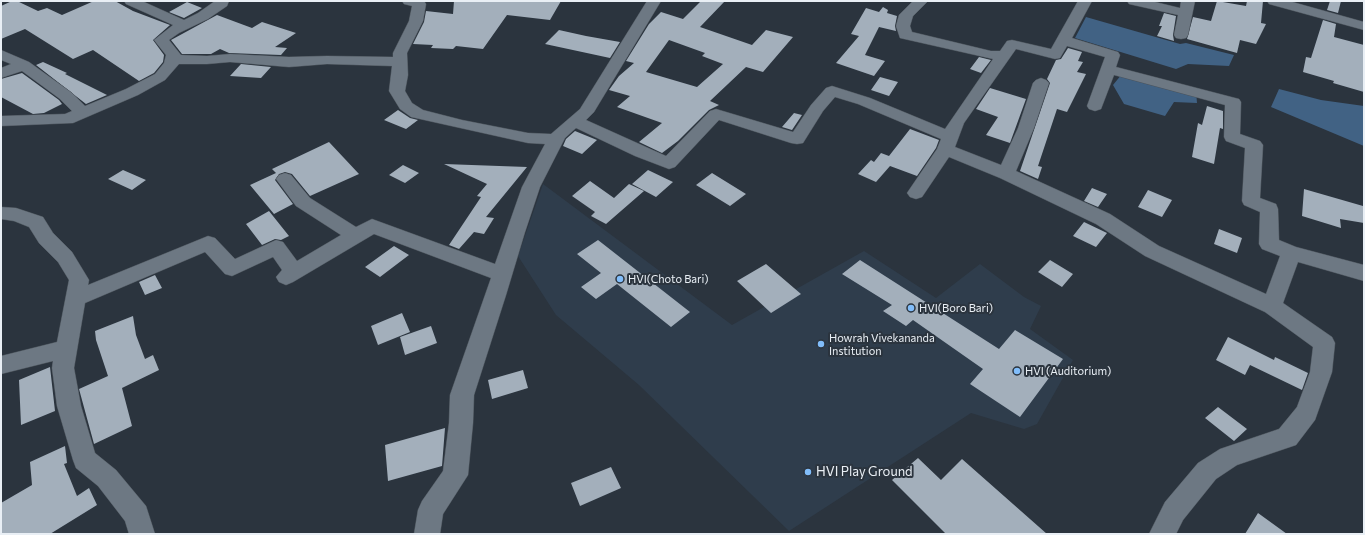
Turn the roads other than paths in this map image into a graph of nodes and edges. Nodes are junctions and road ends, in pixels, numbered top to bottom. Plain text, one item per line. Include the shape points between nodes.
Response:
1 (131, 1) edge
2 (222, 1) edge
3 (409, 1) edge
4 (654, 1) edge
5 (921, 1) edge
6 (1085, 1) edge
7 (1134, 1) edge
8 (1274, 1) edge
9 (1186, 7) edge
10 (184, 25) junction
11 (1364, 26) edge
12 (1181, 35) dead end
13 (1062, 40) junction
14 (1, 54) edge
15 (1004, 55) junction
16 (174, 59) junction
17 (399, 62) junction
18 (24, 65) junction
19 (1108, 69) junction
20 (1, 73) edge
21 (1041, 83) dead end
22 (1095, 106) dead end
23 (82, 113) junction
24 (1, 121) edge
25 (574, 121) junction
26 (556, 139) junction
27 (947, 143) junction
28 (1006, 174) junction
29 (285, 179) dead end
30 (916, 193) dead end
31 (1, 213) edge
32 (356, 236) junction
33 (1291, 253) junction
34 (1364, 273) edge
35 (502, 274) junction
36 (75, 299) junction
37 (1272, 306) junction
38 (67, 349) junction
39 (1, 365) edge
40 (142, 534) edge
41 (427, 534) edge
42 (1162, 534) edge

1 - 10 street
2 - 10 street via 203,16
3 - 17 street via 419,4 416,21 400,53
4 - 25 street via 586,112
5 - 15 street via 906,15 903,26 905,35 991,55
6 - 13 street
7 - 9 street
8 - 11 street
9 - 12 street
10 - 16 street via 161,40 170,48
13 - 15 street via 1055,56 1012,44
13 - 19 street via 1113,55
14 - 18 street
15 - 27 street via 956,123
16 - 17 street
16 - 23 street via 160,77 118,99
17 - 26 street via 397,91 406,106 417,114 528,138
18 - 20 street
18 - 23 street via 66,96
19 - 22 street
19 - 33 street via 1233,102 1232,137 1254,145 1251,201 1269,209 1269,244
21 - 28 street via 1026,128
23 - 24 street via 67,119
25 - 26 street
25 - 27 street via 669,163 716,114 797,139 817,108 832,91 864,101
26 - 35 street via 531,187
27 - 28 street
27 - 30 street
28 - 37 street via 1103,219 1152,251
29 - 32 street via 303,202
31 - 36 street via 16,214 36,222 46,238 65,257 79,280
32 - 35 street via 372,226
32 - 36 street via 290,275 276,247 232,269 208,242
33 - 34 street
33 - 37 street
35 - 41 street via 462,395 455,475 431,510
36 - 38 street
37 - 42 street via 1324,343 1321,372 1307,412 1287,437 1229,457 1208,471 1174,511
38 - 39 street
38 - 40 street via 63,368 69,406 85,460 108,478 137,515

